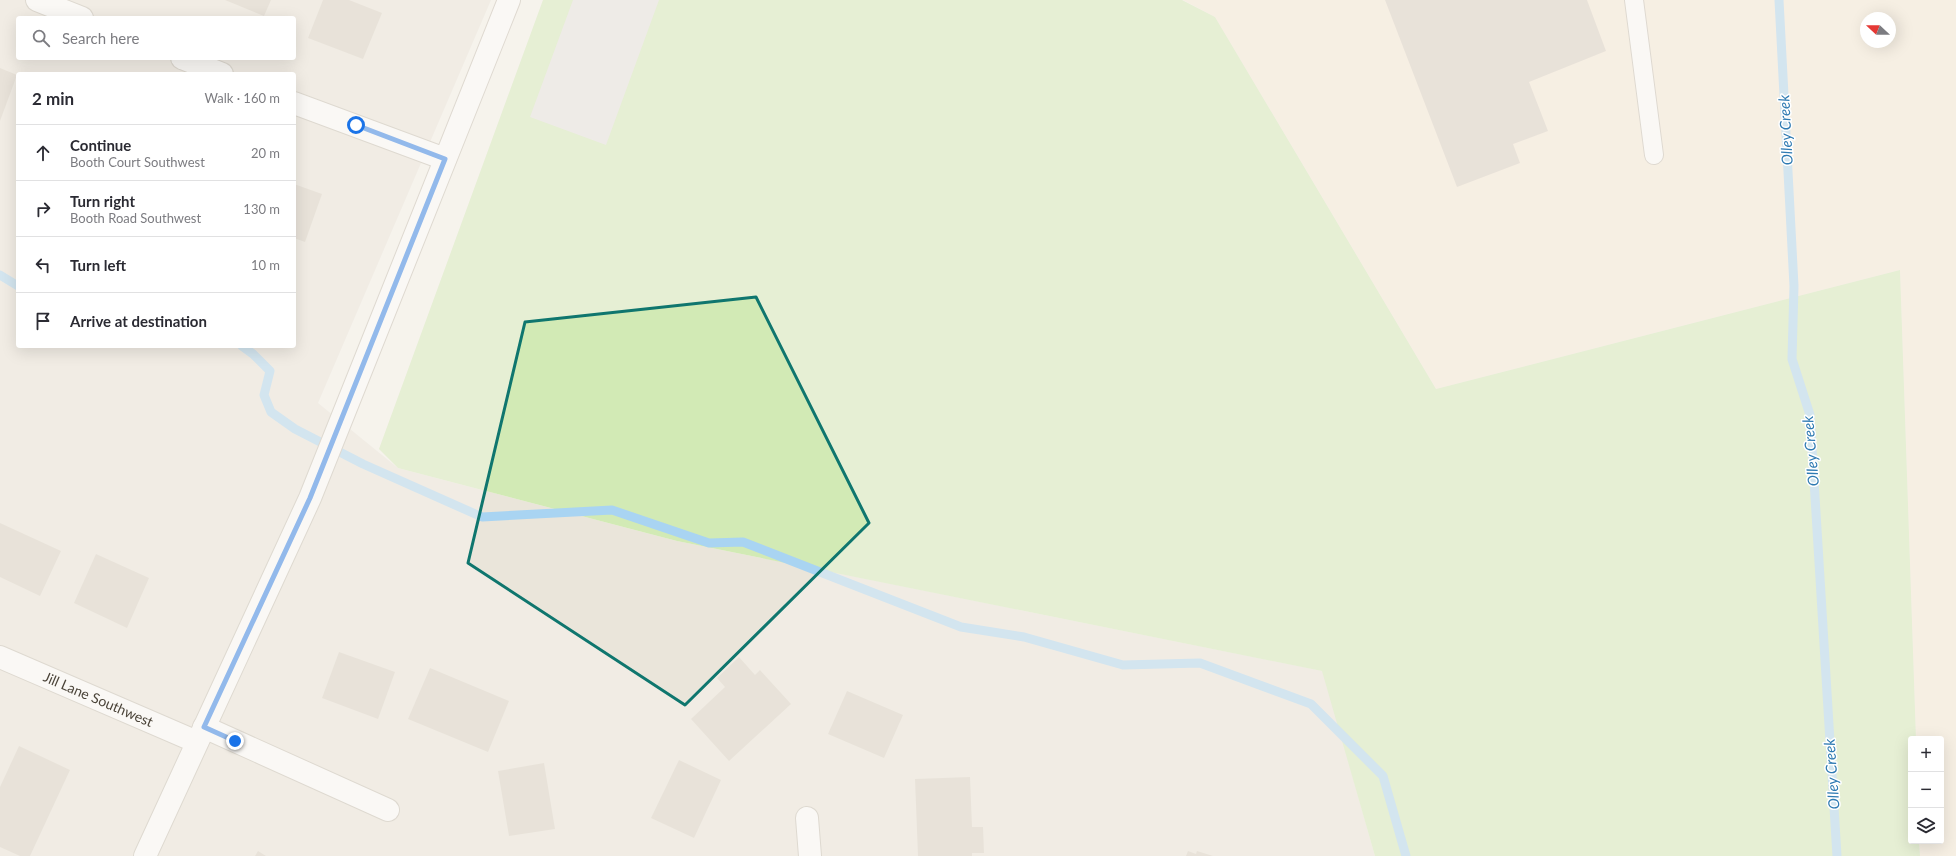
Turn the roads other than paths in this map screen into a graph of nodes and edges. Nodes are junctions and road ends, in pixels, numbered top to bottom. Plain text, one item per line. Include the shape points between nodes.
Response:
1 (37, 0) edge
2 (509, 0) edge
3 (1634, 0) edge
4 (77, 16) edge
5 (187, 60) edge
6 (217, 72) edge
7 (296, 104) edge
8 (1654, 155) dead end
9 (445, 159) junction
10 (0, 657) edge
11 (200, 735) junction
12 (388, 810) dead end
13 (807, 818) dead end
14 (145, 856) edge
15 (810, 856) edge

1 - 4 street
2 - 9 street
3 - 8 lane
5 - 6 street
7 - 9 street
9 - 11 street via 310,498
10 - 11 street, Jill Lane Southwest
11 - 12 street, Jill Lane Southwest
11 - 14 street
13 - 15 street

